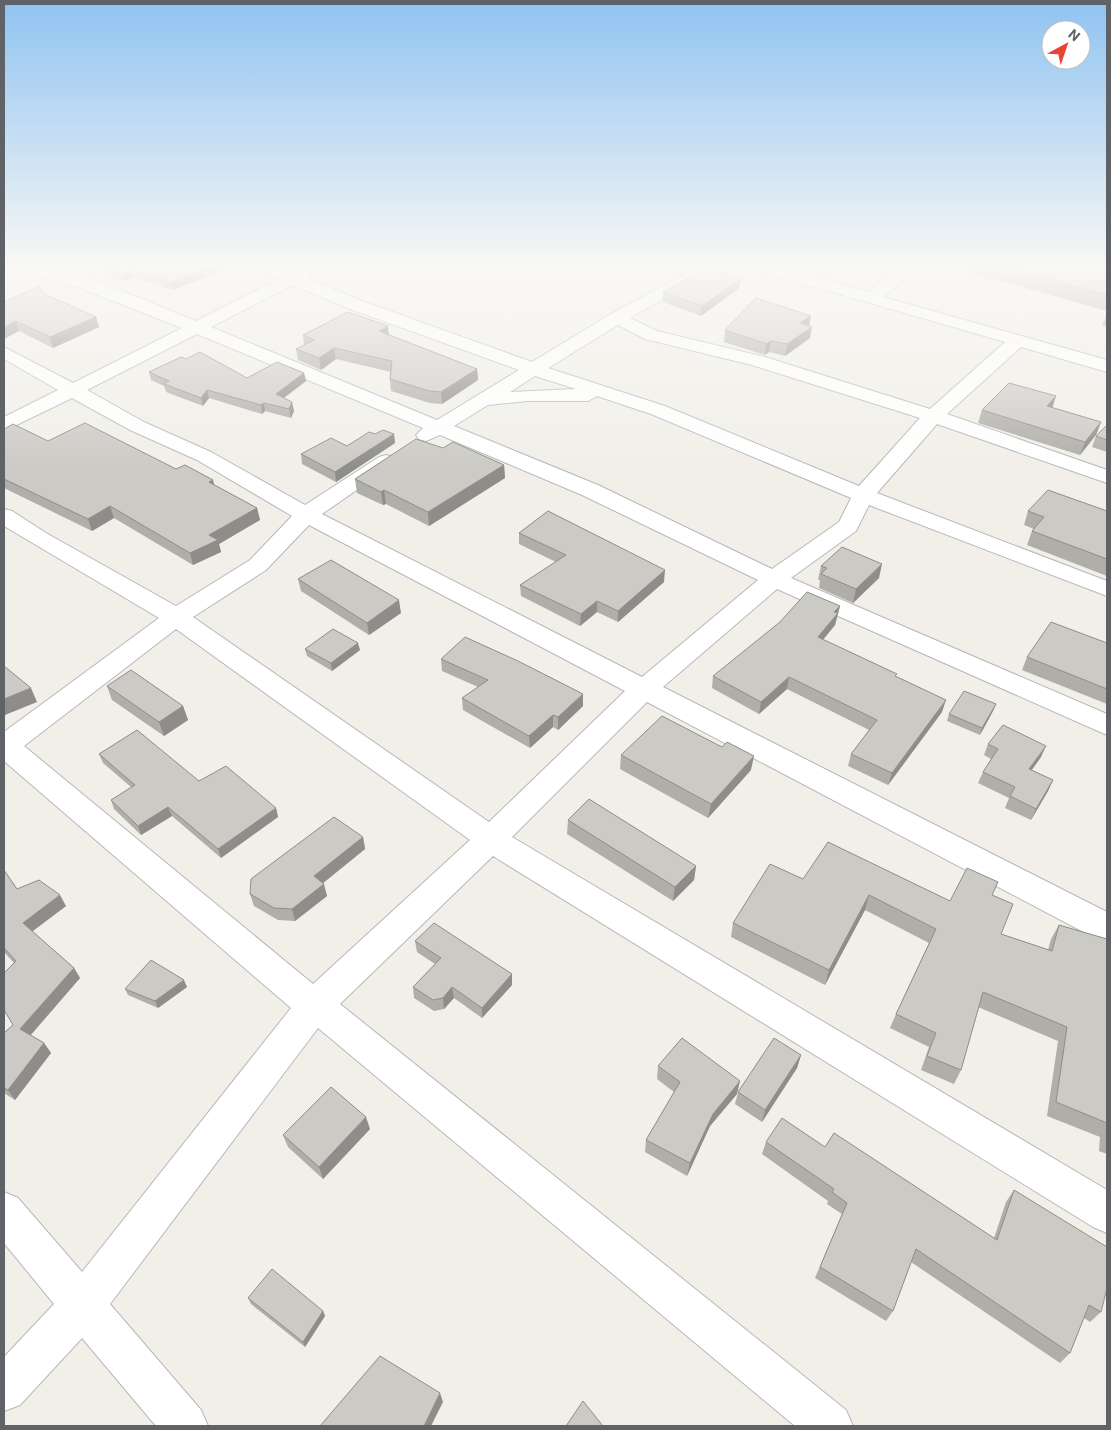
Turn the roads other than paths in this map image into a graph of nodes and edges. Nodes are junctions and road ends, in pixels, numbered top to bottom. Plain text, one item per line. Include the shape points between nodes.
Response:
1 (183, 334) edge
2 (212, 334) edge
3 (435, 334) edge
4 (592, 334) edge
5 (650, 334) edge
6 (996, 334) edge
7 (1018, 340) junction
8 (4, 352) edge
9 (1107, 366) edge
10 (533, 369) junction
11 (71, 390) junction
12 (614, 396) junction
13 (480, 401) junction
14 (933, 416) junction
15 (4, 425) edge
16 (437, 427) junction
17 (1107, 477) edge
18 (862, 495) junction
19 (306, 514) junction
20 (4, 516) edge
21 (774, 579) junction
22 (1107, 589) edge
23 (176, 617) junction
24 (644, 689) junction
25 (1107, 725) edge
26 (4, 745) edge
27 (491, 839) junction
28 (1107, 928) edge
29 (314, 1006) junction
30 (4, 1212) edge
31 (1107, 1212) edge
32 (84, 1304) junction
33 (4, 1389) edge
34 (185, 1426) edge
35 (830, 1426) edge

1 - 11 street
2 - 16 street
3 - 10 street
4 - 10 street
5 - 14 street via 758,362
6 - 7 street
7 - 9 street
7 - 14 street
8 - 11 street
10 - 12 street
10 - 13 street
11 - 15 street
11 - 19 street via 137,426 204,456
12 - 13 street via 527,395
12 - 18 street via 658,410
13 - 16 street
14 - 17 street
14 - 18 street
16 - 19 street
16 - 21 street via 590,490
18 - 21 street via 848,526
18 - 22 street
19 - 23 street via 258,565
19 - 24 street
20 - 23 street
21 - 24 street
21 - 25 street
23 - 26 street
23 - 27 street
24 - 27 street
24 - 28 street
26 - 29 street
27 - 29 street
27 - 31 street
29 - 32 street
29 - 35 street
30 - 32 street
32 - 33 street
32 - 34 street

